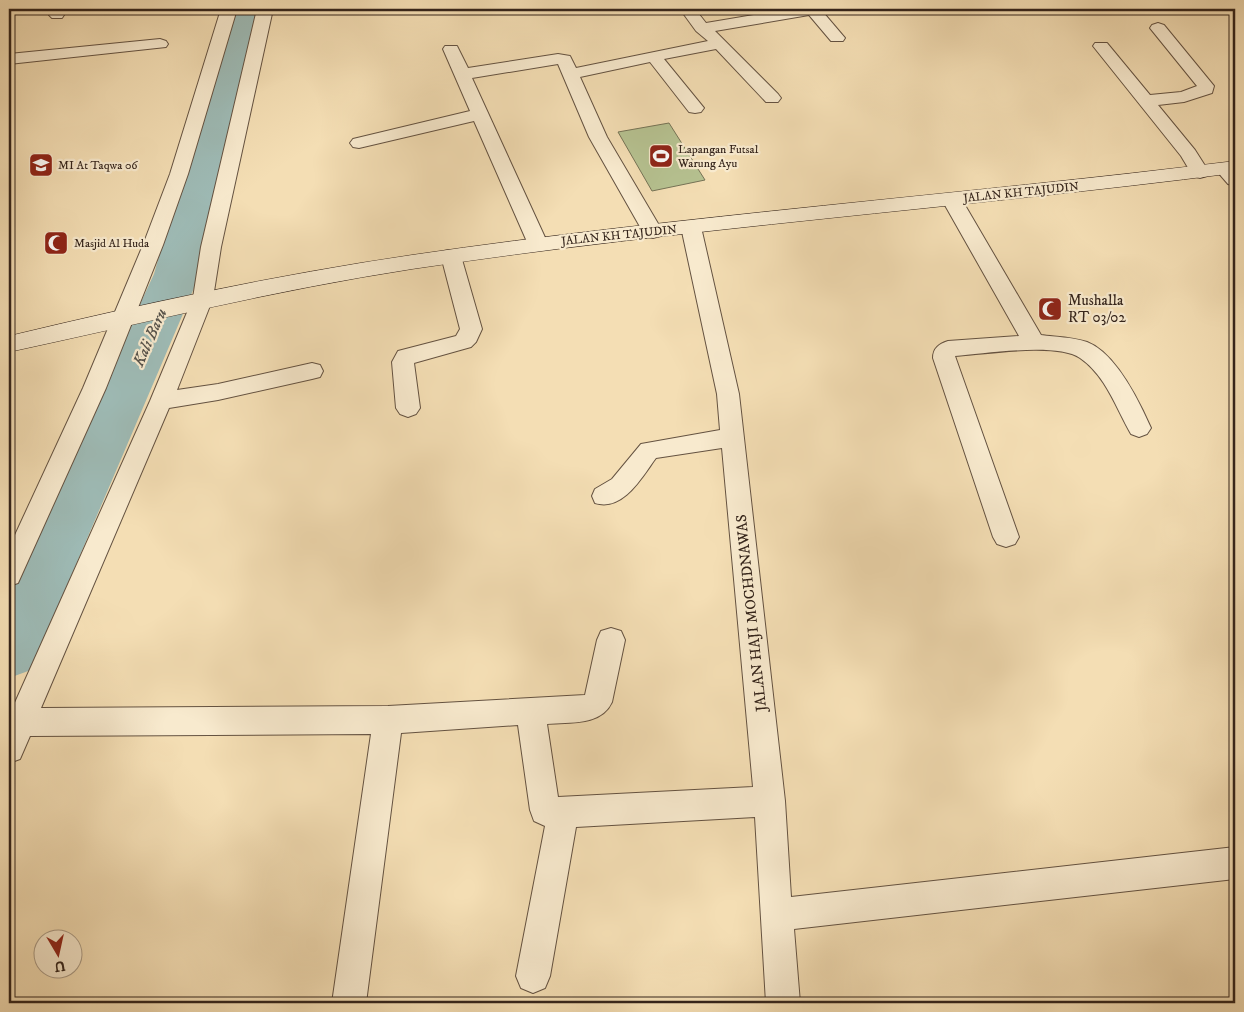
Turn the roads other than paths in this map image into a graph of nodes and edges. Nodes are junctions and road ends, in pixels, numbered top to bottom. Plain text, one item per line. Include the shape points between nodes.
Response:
1 (229, 9) edge
2 (265, 9) edge
3 (687, 9) edge
4 (813, 9) edge
5 (702, 28) junction
6 (1158, 28) dead end
7 (837, 38) dead end
8 (720, 43) junction
9 (160, 44) dead end
10 (1101, 46) dead end
11 (451, 49) dead end
12 (654, 57) junction
13 (9, 59) edge
14 (463, 74) junction
15 (570, 74) junction
16 (772, 98) dead end
17 (1146, 101) junction
18 (695, 108) dead end
19 (481, 114) junction
20 (359, 143) dead end
21 (1200, 172) junction
22 (1232, 172) edge
23 (952, 200) junction
24 (692, 227) junction
25 (653, 232) junction
26 (538, 244) junction
27 (451, 256) junction
28 (192, 301) junction
29 (136, 313) junction
30 (1034, 342) junction
31 (9, 344) edge
32 (312, 371) dead end
33 (161, 402) junction
34 (408, 408) dead end
35 (1139, 428) dead end
36 (732, 437) junction
37 (604, 496) dead end
38 (1006, 537) dead end
39 (9, 575) edge
40 (611, 640) dead end
41 (531, 711) junction
42 (388, 720) junction
43 (21, 722) junction
44 (9, 749) edge
45 (770, 801) junction
46 (563, 812) junction
47 (1235, 863) edge
48 (776, 915) junction
49 (533, 976) dead end
50 (349, 1003) edge
51 (783, 1003) edge

1 - 29 street
2 - 28 street via 211,247
3 - 5 street
4 - 5 street
4 - 7 street
5 - 8 street
6 - 17 street via 1206,89 1184,97
8 - 12 street
8 - 16 street
9 - 13 street
10 - 17 street
11 - 14 street
12 - 15 street
12 - 18 street
14 - 15 street via 558,59 564,60
14 - 19 street
15 - 25 street via 598,137
17 - 21 street
19 - 20 street
19 - 26 street
21 - 22 street, JALAN KH TAJUDIN
21 - 23 street, JALAN KH TAJUDIN
23 - 24 street, JALAN KH TAJUDIN
23 - 30 street
24 - 25 street, JALAN KH TAJUDIN
24 - 36 street, JALAN HAJI MOCHDNAWAS via 728,394
25 - 26 street, JALAN KH TAJUDIN
26 - 27 street, JALAN KH TAJUDIN
27 - 28 street, JALAN KH TAJUDIN
27 - 34 street via 471,329 462,342 406,357 403,362
28 - 29 street, JALAN KH TAJUDIN
28 - 33 street
29 - 31 street, JALAN KH TAJUDIN
29 - 39 street
30 - 35 street via 1081,348 1092,355 1121,389
30 - 38 street via 948,349 944,353
32 - 33 street
33 - 43 street
36 - 37 street via 649,450 621,486
36 - 45 street, JALAN HAJI MOCHDNAWAS
40 - 41 street via 598,702 586,708
41 - 42 street
41 - 46 street via 545,810
42 - 43 street
42 - 50 street
43 - 44 street
45 - 46 street
45 - 48 street, JALAN HAJI MOCHDNAWAS
46 - 49 street
47 - 48 street
48 - 51 street, JALAN HAJI MOCHDNAWAS

